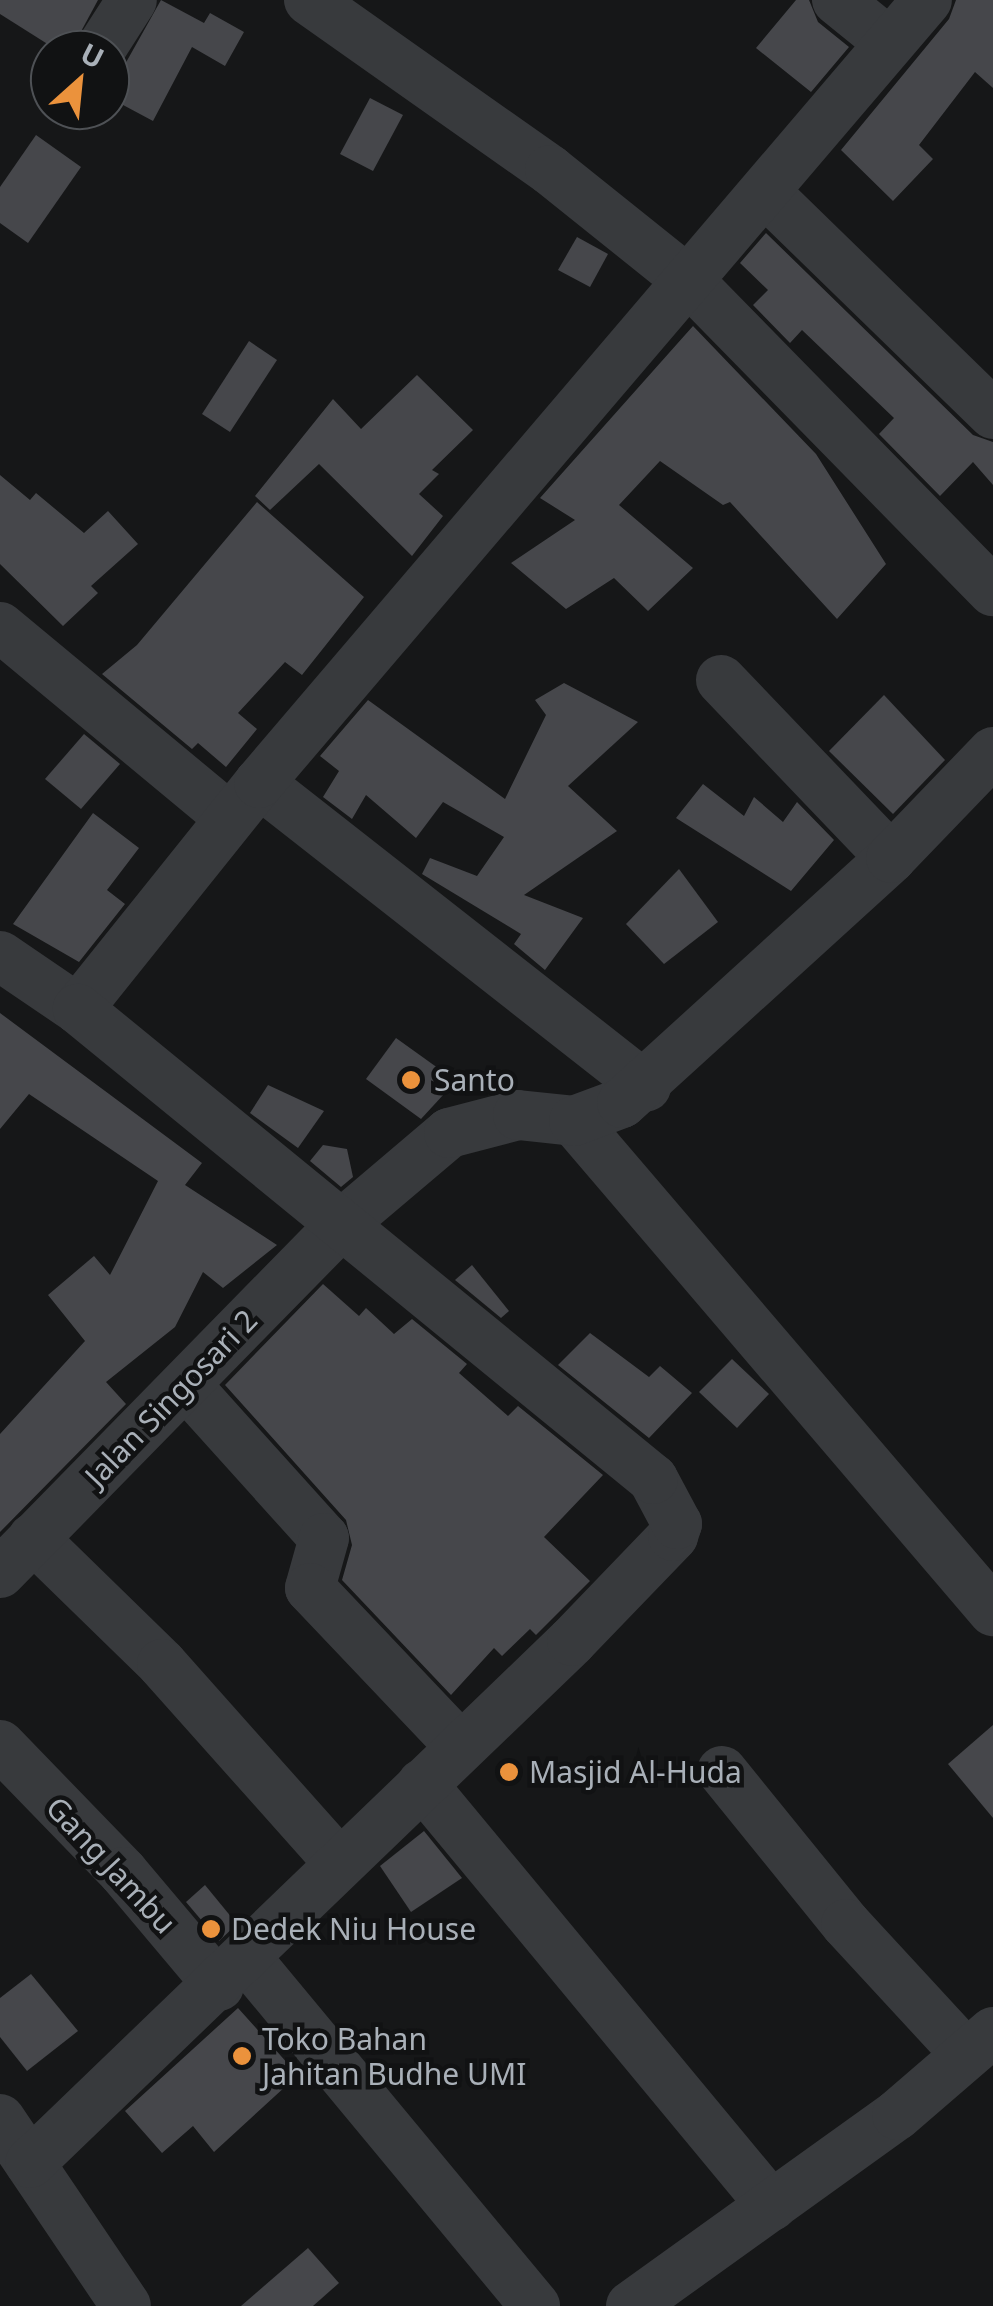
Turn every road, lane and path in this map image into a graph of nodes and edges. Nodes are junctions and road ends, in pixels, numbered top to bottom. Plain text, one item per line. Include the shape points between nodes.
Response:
1 (132, 0) edge
2 (309, 0) edge
3 (836, 0) edge
4 (928, 0) edge
5 (113, 30) edge
6 (890, 44) junction
7 (766, 193) junction
8 (690, 282) junction
9 (993, 414) edge
10 (993, 591) edge
11 (0, 627) edge
12 (722, 680) dead end
13 (993, 752) edge
14 (244, 801) junction
15 (891, 858) junction
16 (0, 956) edge
17 (78, 1009) junction
18 (646, 1086) junction
19 (574, 1121) junction
20 (342, 1223) junction
21 (186, 1385) junction
22 (16, 1555) edge
23 (993, 1611) edge
24 (0, 1745) edge
25 (461, 1747) junction
26 (722, 1771) dead end
27 (422, 1784) junction
28 (339, 1863) junction
29 (233, 1973) junction
30 (979, 2043) edge
31 (0, 2119) edge
32 (30, 2163) junction
33 (772, 2206) junction
34 (126, 2306) edge
35 (535, 2306) edge
36 (631, 2306) edge

1 - 5 street
2 - 8 street via 550,170
3 - 6 street
4 - 6 street
6 - 7 street
7 - 8 street
7 - 9 street
8 - 10 street
8 - 14 street
11 - 14 street
12 - 15 street
13 - 15 street
14 - 17 street
14 - 18 street
15 - 18 street
16 - 17 street
17 - 20 street
18 - 19 street via 598,1116
19 - 20 street, Jalan Singosari 2 via 518,1115 449,1133
19 - 23 street
20 - 21 street, Jalan Singosari 2
20 - 25 street via 653,1479 674,1507 673,1536
21 - 22 street, Jalan Singosari 2
21 - 25 street via 324,1538 310,1588
22 - 28 street via 162,1664
24 - 29 street, Gang Jambu
25 - 27 street
26 - 30 street via 846,1924
27 - 28 street
27 - 33 street
28 - 29 street
29 - 32 street
29 - 35 street, Gang Jambu
30 - 33 street via 897,2115
31 - 32 street
32 - 34 street
33 - 36 street

